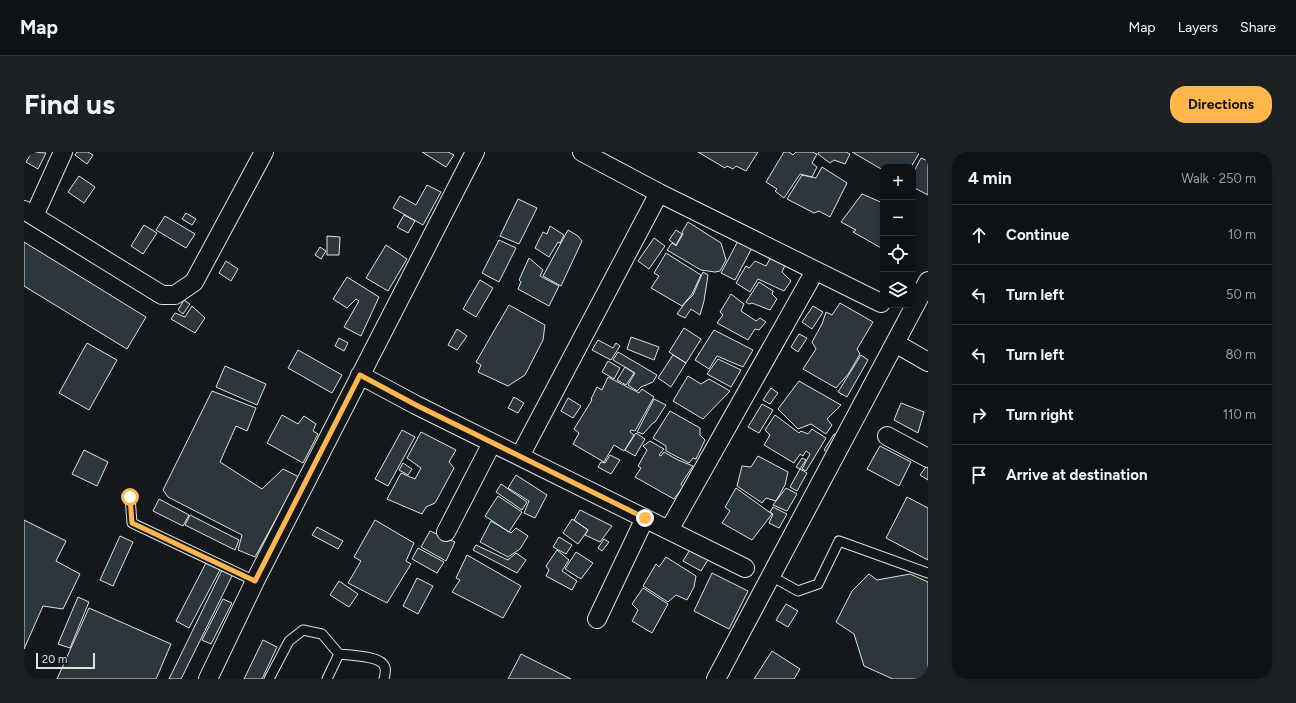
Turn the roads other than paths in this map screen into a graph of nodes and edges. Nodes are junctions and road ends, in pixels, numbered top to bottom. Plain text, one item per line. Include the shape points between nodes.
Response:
1 (63, 152) edge
2 (264, 152) edge
3 (475, 152) edge
4 (582, 152) edge
5 (659, 193) junction
6 (29, 213) edge
7 (815, 270) junction
8 (928, 281) edge
9 (880, 302) edge
10 (895, 343) junction
11 (928, 362) edge
12 (360, 375) junction
13 (887, 436) dead end
14 (492, 443) junction
15 (520, 456) junction
16 (928, 458) edge
17 (130, 497) dead end
18 (645, 518) junction
19 (669, 530) junction
20 (446, 532) dead end
21 (745, 568) dead end
22 (928, 573) edge
23 (771, 576) junction
24 (255, 581) junction
25 (597, 619) dead end
26 (340, 654) junction
27 (208, 679) edge
28 (269, 679) edge
29 (327, 679) edge
30 (384, 679) edge
31 (716, 679) edge

1 - 6 street
2 - 6 street via 194,282 175,295 162,295
3 - 12 street
4 - 5 street
5 - 7 street
5 - 15 street
7 - 9 street
7 - 19 street
8 - 10 street
10 - 11 street
10 - 23 street
12 - 14 street
12 - 24 street
13 - 16 street
14 - 15 street
14 - 20 street
15 - 18 street
17 - 24 lane via 132,523
18 - 19 street
18 - 25 street
19 - 21 street
22 - 23 lane via 839,541 818,584 798,591
23 - 31 street
24 - 27 street
26 - 28 lane via 322,634 303,630 289,641
26 - 29 lane
26 - 30 lane via 377,659 386,671

